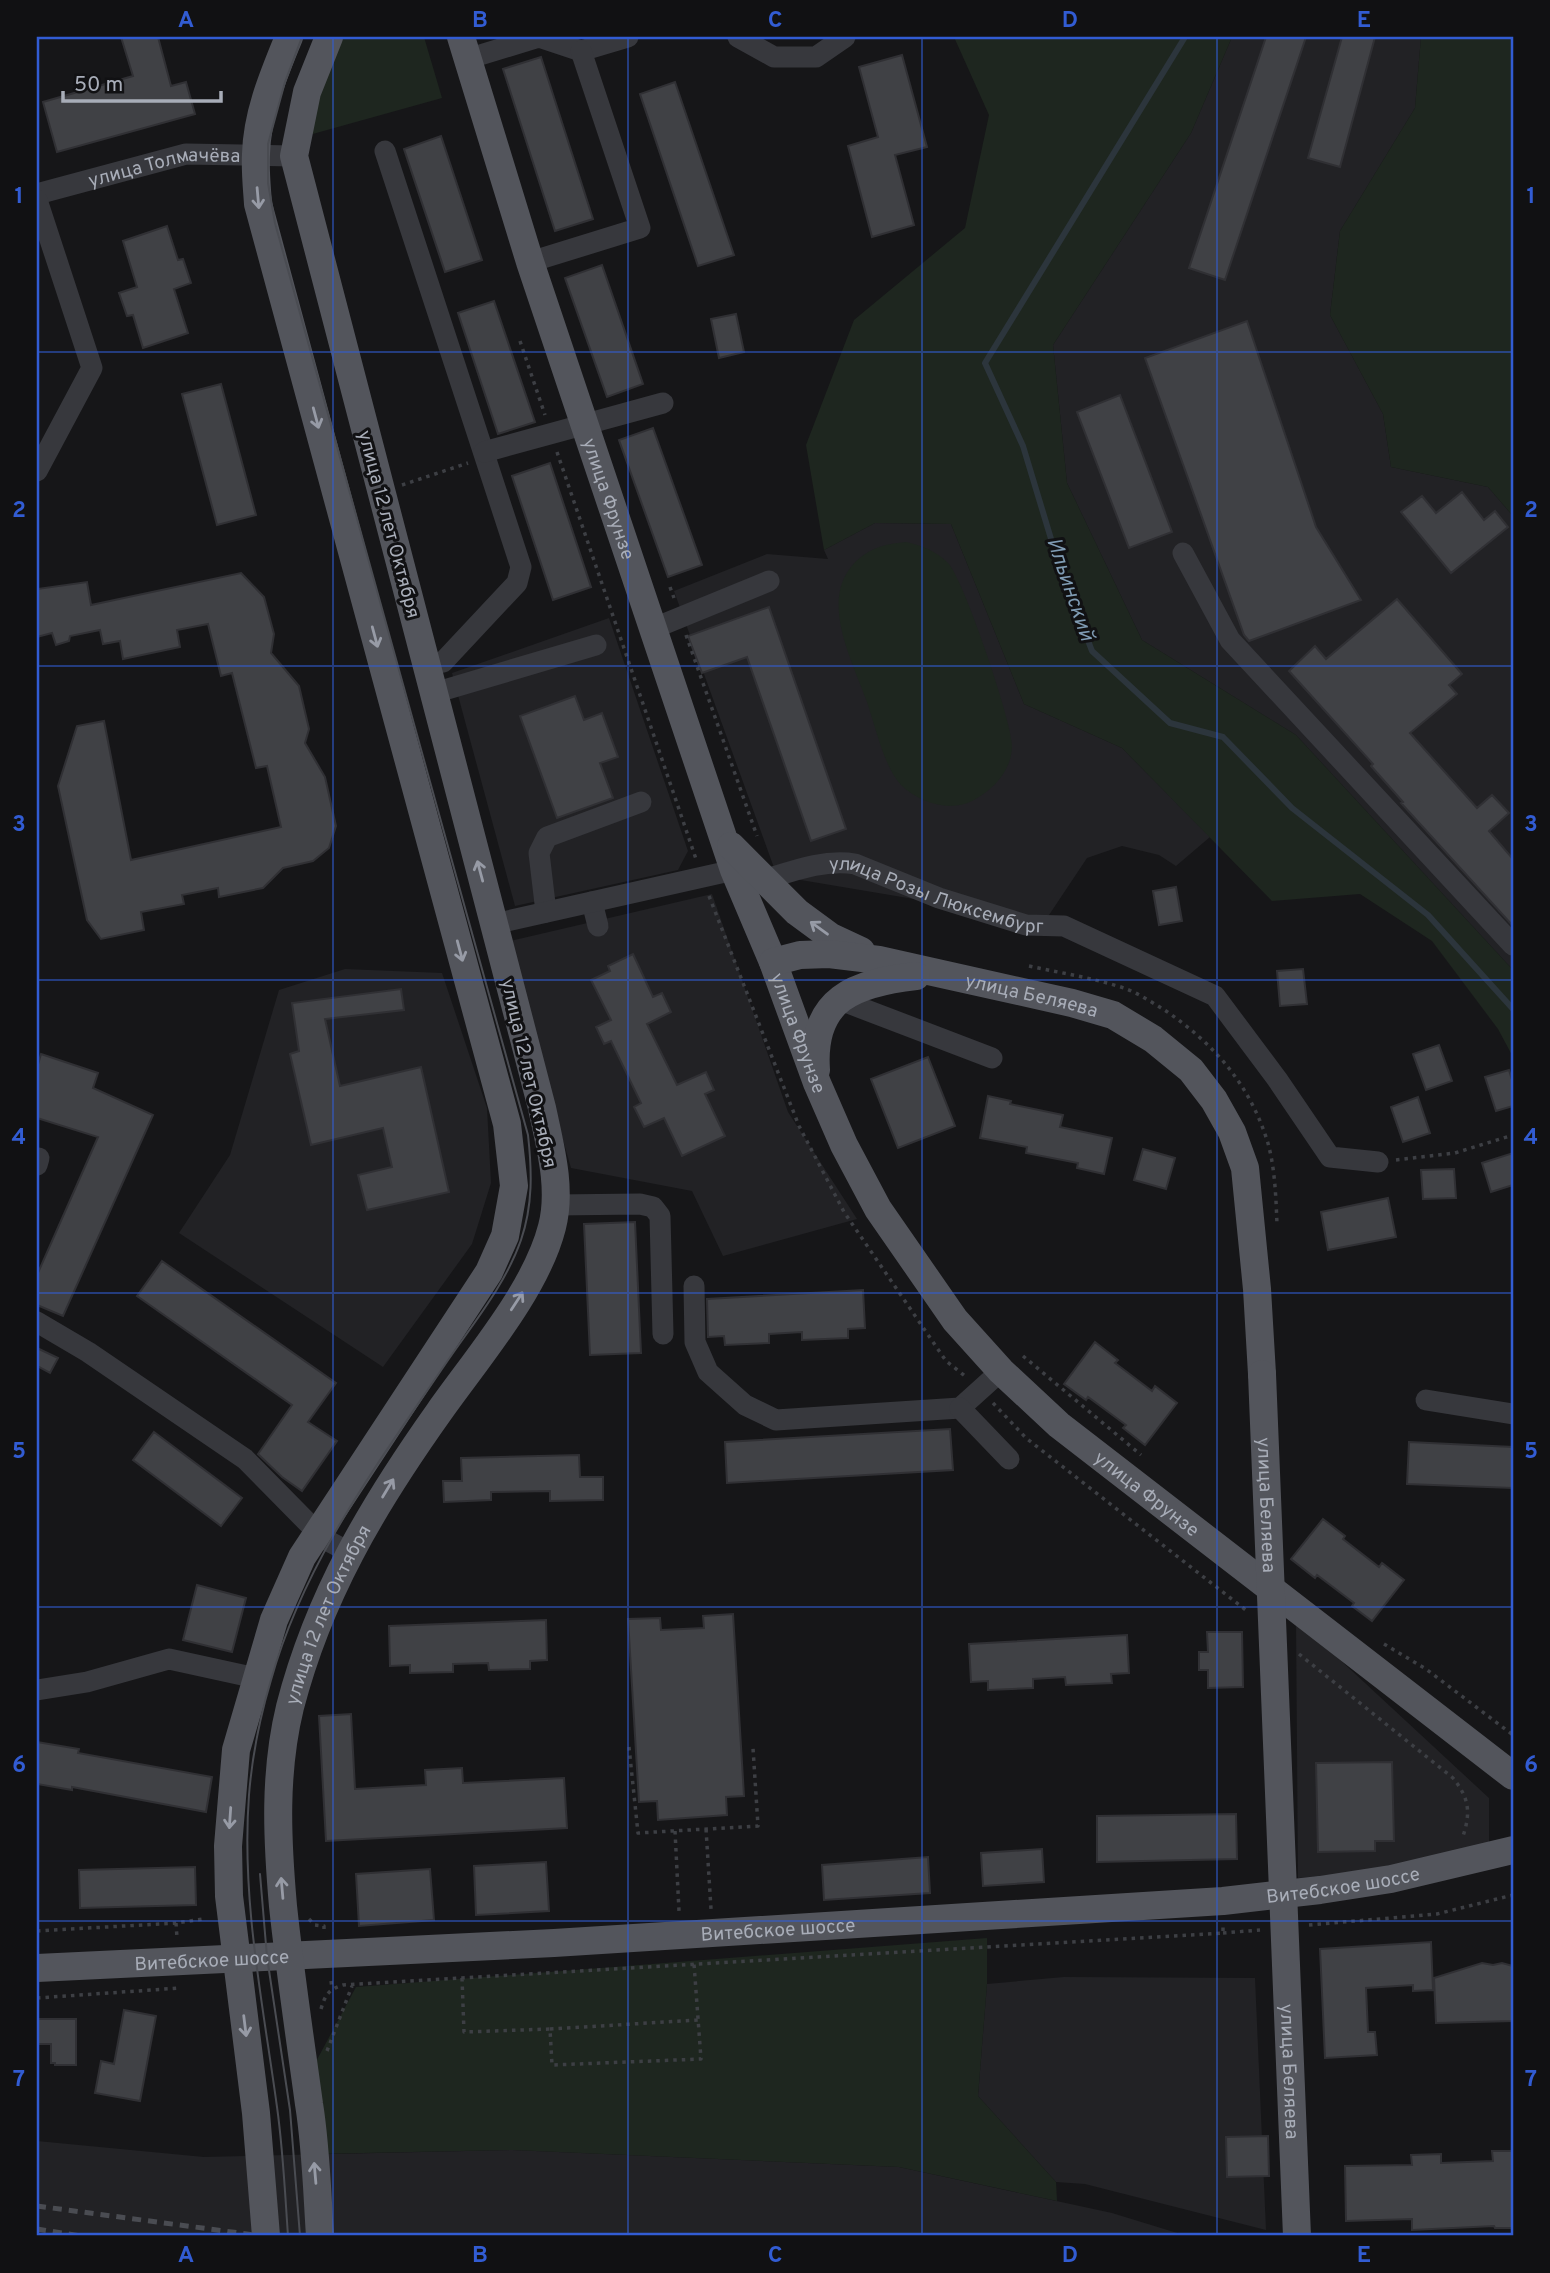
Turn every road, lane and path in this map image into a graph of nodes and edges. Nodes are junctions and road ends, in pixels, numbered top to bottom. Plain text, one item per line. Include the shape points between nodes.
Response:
1 (289, 37) edge
2 (329, 37) edge
3 (628, 37) edge
4 (738, 37) edge
5 (845, 37) edge
6 (464, 48) edge
7 (582, 51) junction
8 (385, 151) dead end
9 (256, 155) junction
10 (294, 156) junction
11 (37, 197) edge
12 (530, 262) junction
13 (663, 403) dead end
14 (584, 425) junction
15 (485, 454) junction
16 (37, 471) edge
17 (394, 488) dead end
18 (1183, 553) dead end
19 (769, 581) dead end
20 (670, 587) dead end
21 (680, 617) junction
22 (652, 629) junction
23 (596, 645) dead end
24 (426, 666) junction
25 (434, 693) junction
26 (641, 802) dead end
27 (724, 839) junction
28 (759, 842) dead end
29 (734, 870) junction
30 (764, 880) junction
31 (592, 902) junction
32 (546, 912) junction
33 (494, 924) junction
34 (598, 926) dead end
35 (1513, 945) edge
36 (878, 960) junction
37 (773, 962) junction
38 (1024, 965) dead end
39 (934, 973) junction
40 (845, 995) junction
41 (992, 1058) dead end
42 (817, 1083) junction
43 (1513, 1135) edge
44 (1378, 1162) joint
45 (556, 1205) junction
46 (1278, 1234) dead end
47 (694, 1286) dead end
48 (37, 1322) edge
49 (663, 1334) dead end
50 (1009, 1360) junction
51 (1426, 1400) dead end
52 (960, 1408) junction
53 (1513, 1414) edge
54 (1140, 1455) dead end
55 (1009, 1459) dead end
56 (317, 1532) junction
57 (349, 1552) junction
58 (1384, 1643) dead end
59 (256, 1678) junction
60 (37, 1690) edge
61 (1513, 1735) edge
62 (1506, 1742) dead end
63 (629, 1747) dead end
64 (753, 1748) dead end
65 (1513, 1776) edge
66 (1468, 1782) dead end
67 (1462, 1789) dead end
68 (706, 1829) junction
69 (675, 1830) junction
70 (1513, 1850) edge
71 (1513, 1895) edge
72 (1476, 1897) dead end
73 (1478, 1904) junction
74 (306, 1912) dead end
75 (712, 1914) dead end
76 (679, 1916) dead end
77 (204, 1919) dead end
78 (176, 1923) junction
79 (1223, 1925) dead end
80 (1300, 1926) dead end
81 (1262, 1929) dead end
82 (37, 1931) edge
83 (1223, 1933) junction
84 (325, 1938) dead end
85 (177, 1940) dead end
86 (287, 1956) junction
87 (237, 1958) junction
88 (694, 1964) junction
89 (37, 1968) edge
90 (462, 1978) junction
91 (331, 1981) dead end
92 (352, 1985) junction
93 (180, 1988) dead end
94 (37, 1998) edge
95 (698, 2020) junction
96 (550, 2029) junction
97 (322, 2062) dead end
98 (266, 2236) edge
99 (320, 2236) edge
100 (1297, 2236) edge

1 - 9 main road, улица 12 лет Октября via 270,85
2 - 10 main road, улица 12 лет Октября via 307,92
3 - 7 street
4 - 5 street via 774,57 817,57
6 - 7 street via 539,37
6 - 12 main road, улица Фрунзе
7 - 12 street via 640,228
8 - 15 street
9 - 10 street, улица Толмачёва
9 - 11 street, улица Толмачёва via 186,154
9 -> 56 main road, улица 12 лет Октября via 258,204 507,1124 514,1186 505,1236 489,1272
10 - 24 main road, улица 12 лет Октября
11 - 16 street via 92,368
12 - 14 main road, улица Фрунзе
13 - 14 street
14 - 15 street
14 - 22 main road, улица Фрунзе
15 - 17 path
15 - 24 street via 522,567 517,583 443,662
18 - 35 street via 1230,640
19 - 21 street
20 - 21 path
21 - 22 street
21 - 28 path
22 - 27 main road, улица Фрунзе
23 - 25 street
24 - 25 main road, улица 12 лет Октября
33 -> 25 main road, улица 12 лет Октября
26 - 32 street via 547,836 539,853
27 - 29 main road, улица Фрунзе
27 - 30 main road
29 - 31 street
29 - 37 main road, улица Фрунзе
36 -> 30 main road via 831,937
30 - 44 street, улица Розы Люксембург via 841,861 1026,925 1064,926 1141,960 1215,996 1330,1157
31 - 32 street
31 - 34 street
32 - 33 street
33 - 45 main road, улица 12 лет Октября via 542,1108
36 - 37 main road via 829,954
36 - 39 main road, улица Беляева
37 - 42 main road, улица Фрунзе
38 - 46 path via 1126,989 1157,1005 1220,1055 1249,1098 1267,1141
39 - 40 main road via 885,979
39 - 100 main road, улица Беляева, bridge via 1112,1015 1153,1039 1191,1070 1213,1100 1232,1132 1245,1168 1262,1374
40 - 41 street via 848,1003
40 - 42 main road via 817,1033
42 - 50 main road, улица Фрунзе via 878,1209 955,1320
43 - 44 path via 1455,1153
45 - 49 street via 653,1207 660,1216
57 -> 45 main road, улица 12 лет Октября via 401,1465 519,1299 542,1258
47 - 52 street via 695,1342 708,1372 745,1405 776,1420
48 - 56 street via 245,1459
50 - 52 street
50 - 54 path
50 - 65 main road, улица Фрунзе via 1059,1425
51 - 53 street
52 - 55 street
56 - 57 street
56 - 59 main road, улица 12 лет Октября via 274,1620
86 -> 57 main road, улица 12 лет Октября via 278,1850 280,1759 305,1655
58 - 61 path
59 - 60 street via 169,1660
59 -> 87 main road, улица 12 лет Октября via 236,1750 228,1846
61 - 62 path
63 - 69 path via 638,1833
64 - 68 path via 758,1826
66 - 67 path
68 - 69 path
68 - 75 path
69 - 76 path
70 - 86 main road, Витебское шоссе via 1391,1879 1223,1900
71 - 73 path
72 - 73 path
73 - 80 path via 1437,1914
74 - 84 path via 310,1922 324,1926
77 - 78 path
78 - 82 path
78 - 85 path
79 - 83 path
81 - 83 path
83 - 88 path
86 - 87 main road, Витебское шоссе
99 -> 86 main road, улица 12 лет Октября via 310,2109
87 - 89 main road, Витебское шоссе
87 -> 98 main road, улица 12 лет Октября
88 - 90 path
88 - 95 path
90 - 92 path
90 - 96 path via 464,2032
91 - 92 path via 332,1989
92 - 97 path
93 - 94 path
95 - 96 path
95 - 96 path via 701,2059 552,2065

